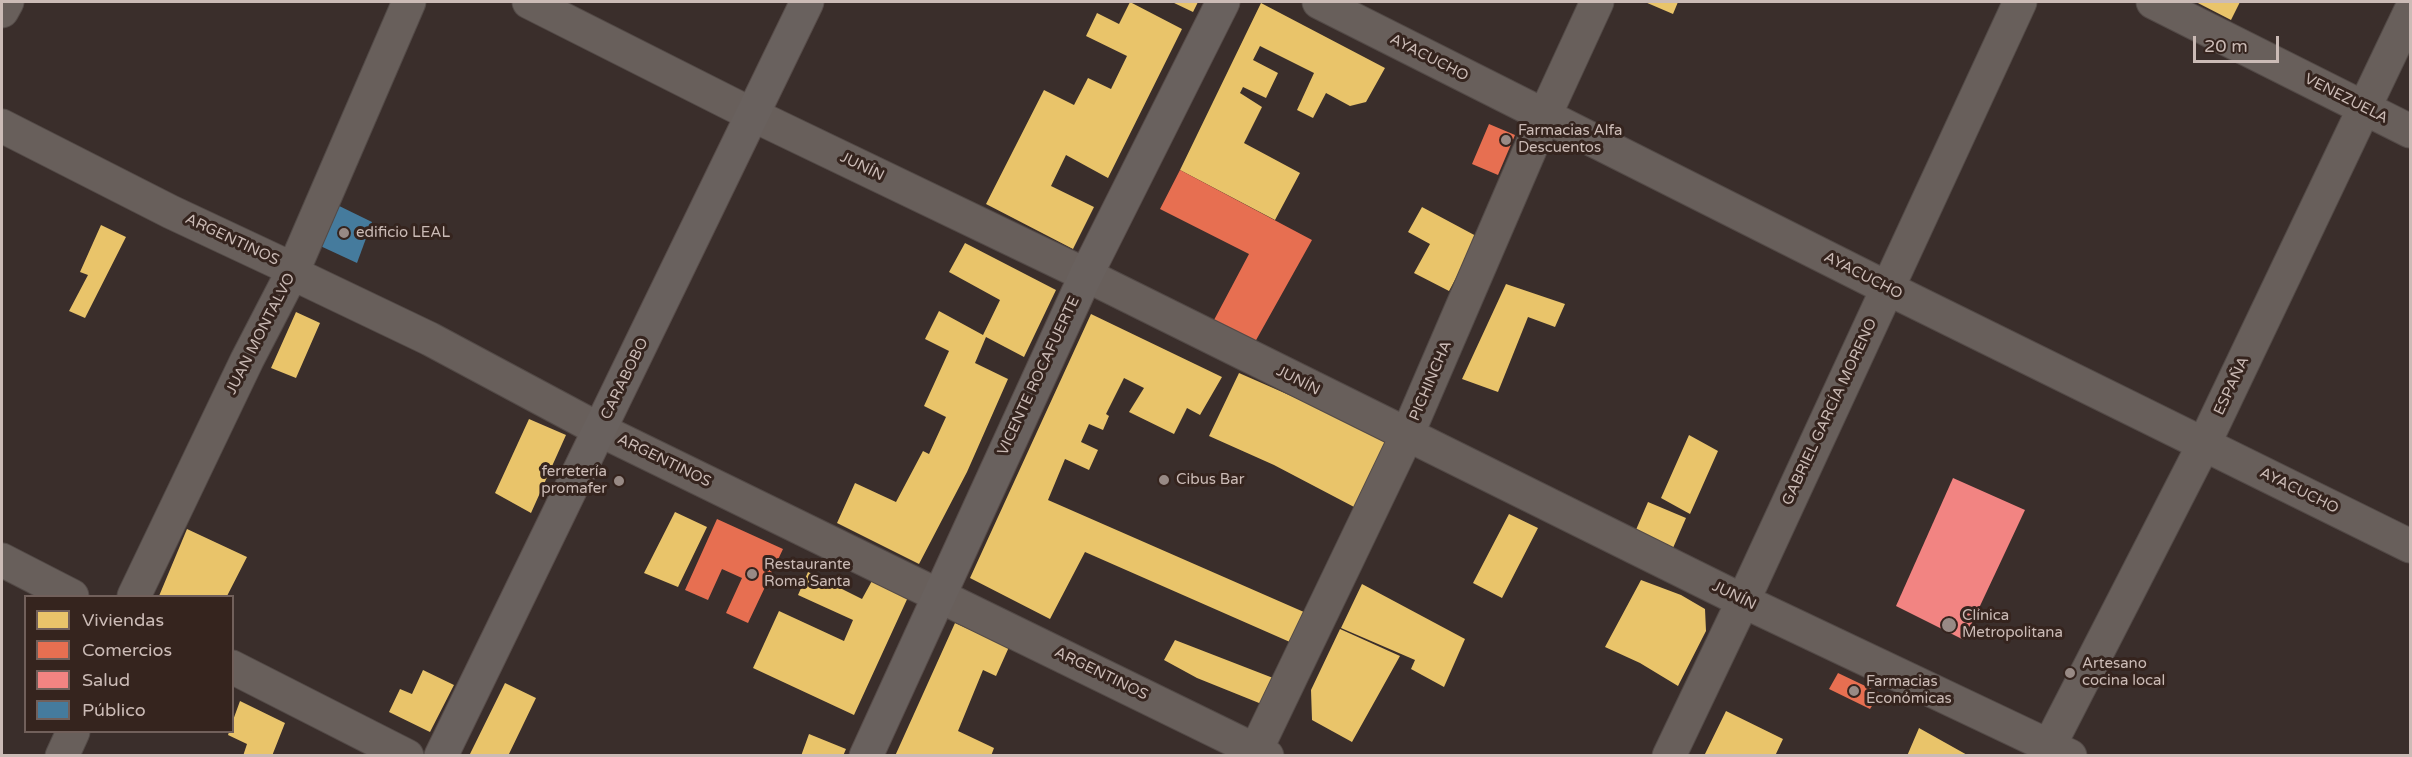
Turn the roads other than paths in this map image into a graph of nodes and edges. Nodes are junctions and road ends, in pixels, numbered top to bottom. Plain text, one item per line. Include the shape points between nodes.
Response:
1 (7, 2) edge
2 (410, 2) edge
3 (529, 2) edge
4 (807, 2) edge
5 (1223, 2) edge
6 (1319, 2) edge
7 (1597, 2) edge
8 (2020, 2) edge
9 (2153, 2) edge
10 (2, 11) edge
11 (2410, 12) edge
12 (2363, 107) junction
13 (753, 115) junction
14 (1544, 117) junction
15 (2, 126) edge
16 (2410, 131) edge
17 (292, 273) junction
18 (1086, 275) junction
19 (1887, 288) junction
20 (600, 430) junction
21 (1407, 435) junction
22 (2205, 444) junction
23 (2410, 546) edge
24 (2, 560) edge
25 (68, 595) edge
26 (135, 595) edge
27 (939, 595) junction
28 (1743, 601) junction
29 (234, 668) edge
30 (73, 733) edge
31 (2054, 752) edge
32 (1258, 754) edge
33 (62, 756) edge
34 (407, 756) edge
35 (441, 756) edge
36 (866, 756) edge
37 (1669, 756) edge

1 - 10 street
2 - 17 street, JUAN MONTALVO
3 - 13 street, JUNÍN
4 - 13 main road, CARABOBO
5 - 18 main road, VICENTE ROCAFUERTE
6 - 14 street, AYACUCHO
7 - 14 street, PICHINCHA
8 - 19 street, GABRIEL GARCÍA MORENO
9 - 12 street, VENEZUELA
11 - 12 street, ESPAÑA
12 - 16 street, VENEZUELA
12 - 22 street, ESPAÑA
13 - 18 street, JUNÍN
13 - 20 main road, CARABOBO
14 - 19 street, AYACUCHO
14 - 21 street, PICHINCHA
15 - 17 street, ARGENTINOS via 284,265
17 - 20 street, ARGENTINOS via 430,339
17 - 26 street, JUAN MONTALVO
18 - 21 street, JUNÍN
18 - 27 main road, VICENTE ROCAFUERTE
19 - 22 street, AYACUCHO
19 - 28 street, GABRIEL GARCÍA MORENO
20 - 27 street, ARGENTINOS
20 - 35 main road, CARABOBO
21 - 28 street, JUNÍN
21 - 32 street, PICHINCHA
22 - 23 street, AYACUCHO
22 - 31 street, ESPAÑA
24 - 25 street
27 - 32 street, ARGENTINOS
27 - 36 main road, VICENTE ROCAFUERTE
28 - 31 street, JUNÍN
28 - 37 street, GABRIEL GARCÍA MORENO
29 - 34 street
30 - 33 street

